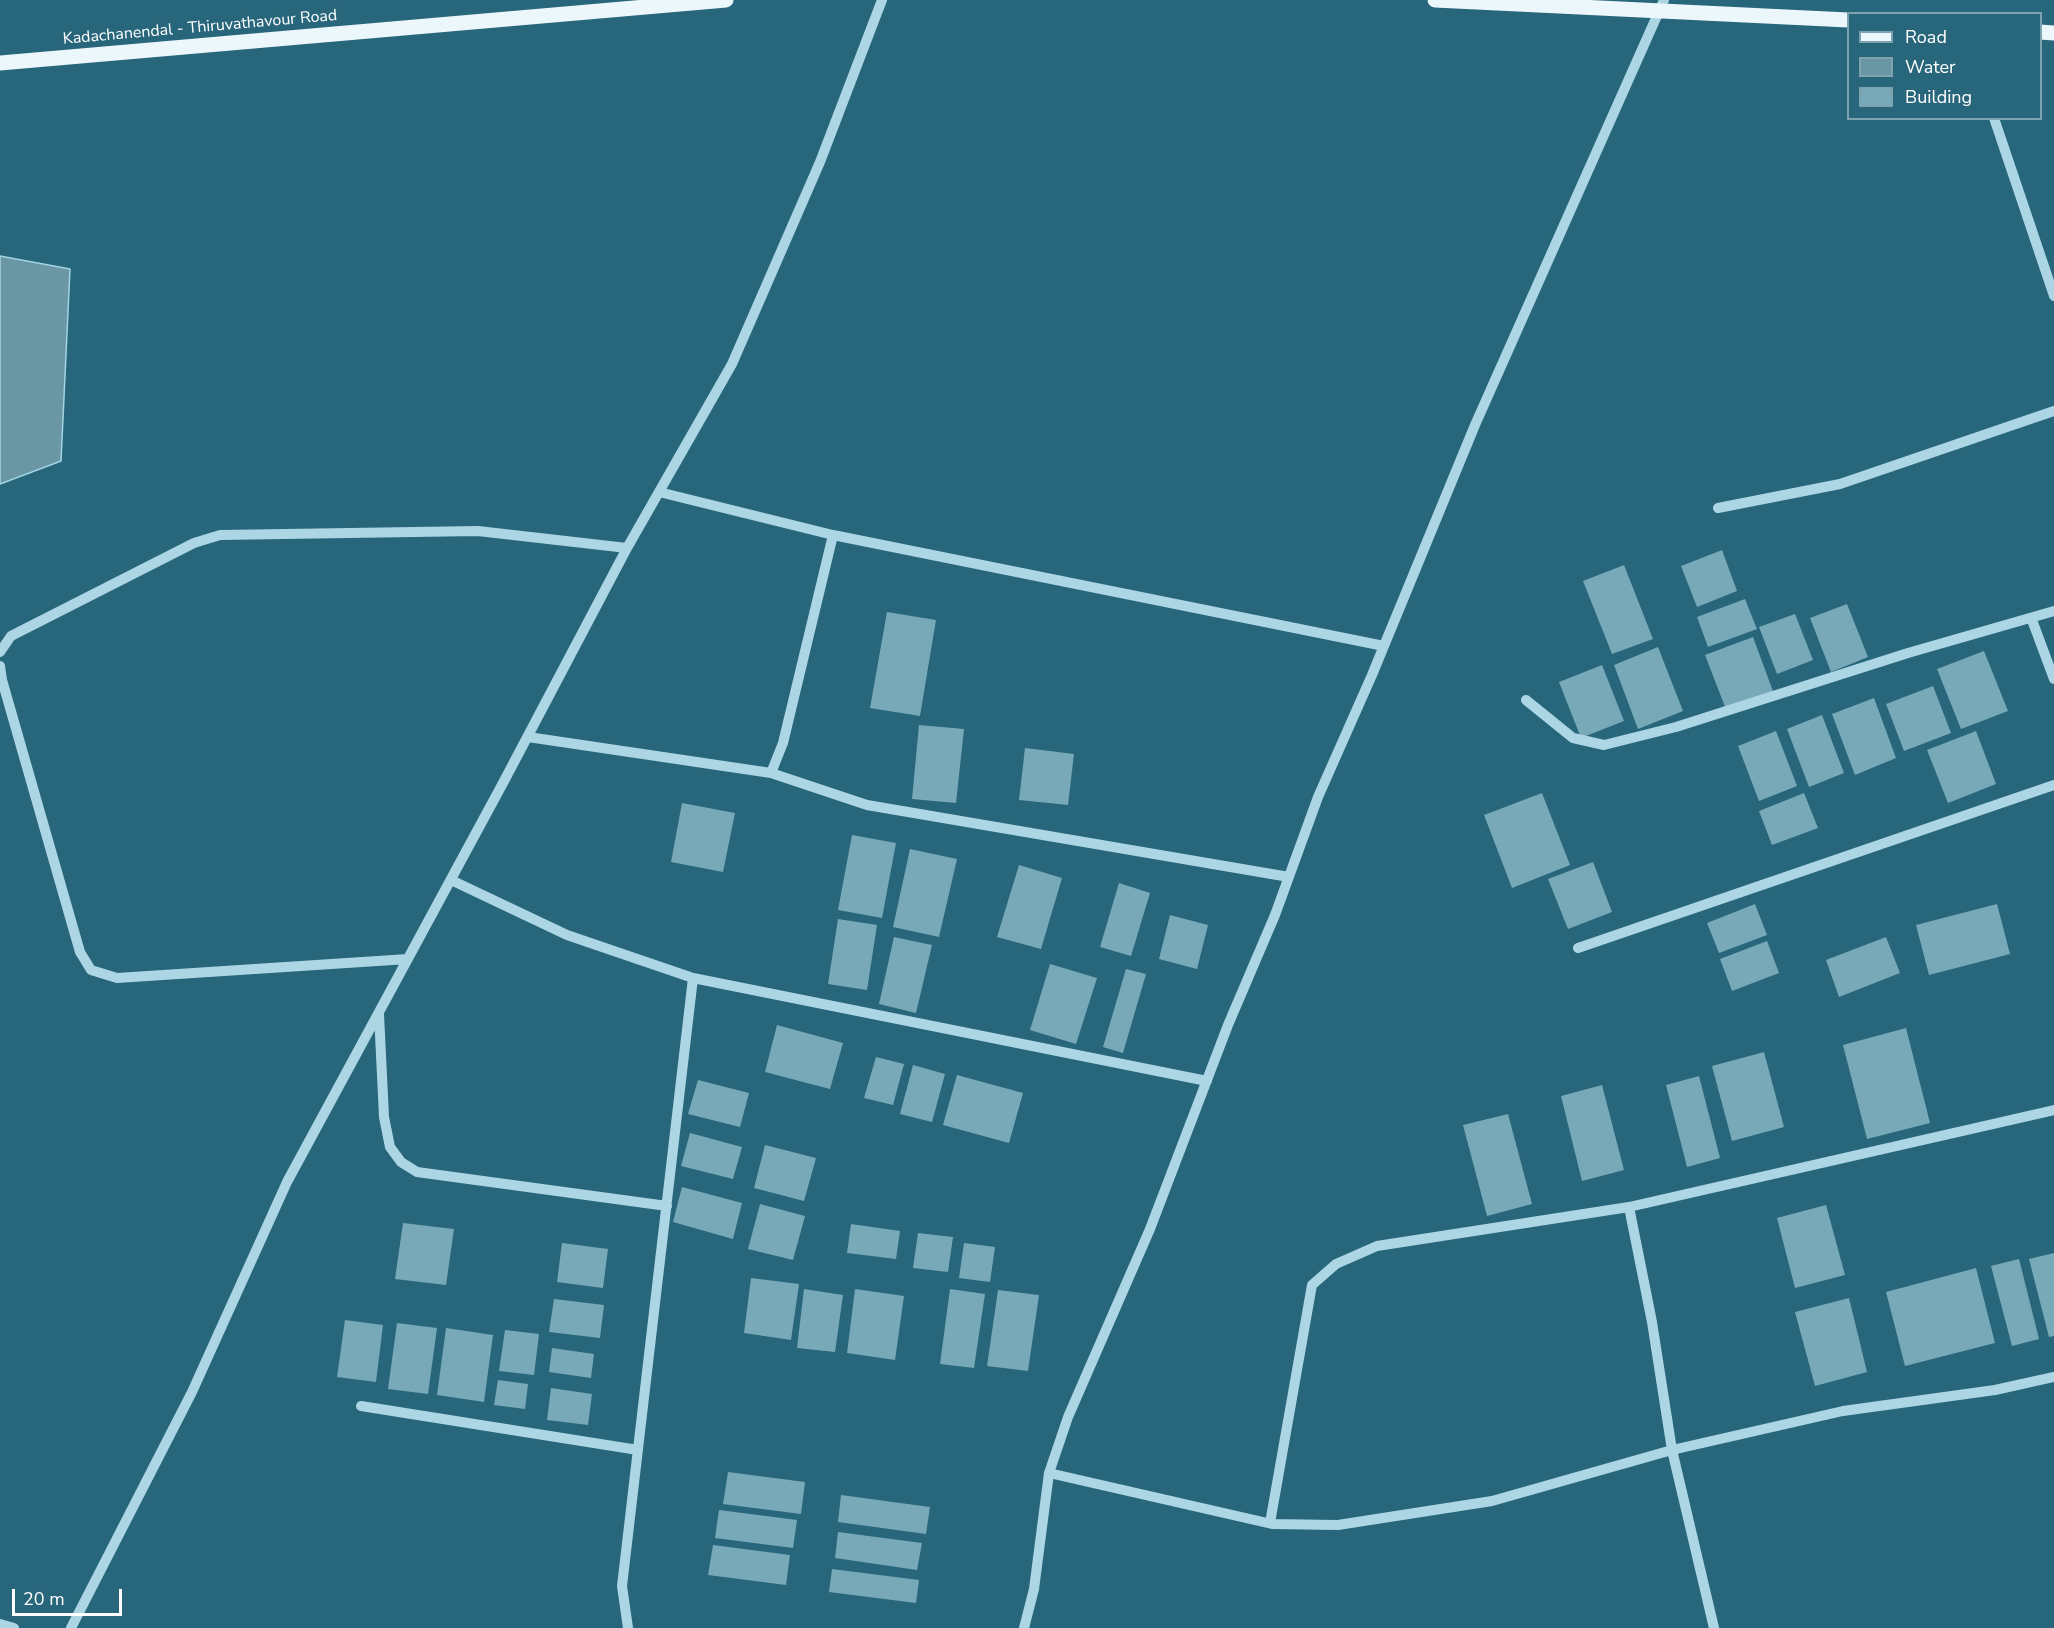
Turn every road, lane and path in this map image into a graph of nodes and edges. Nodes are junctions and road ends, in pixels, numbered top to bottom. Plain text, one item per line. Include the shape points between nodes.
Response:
1 (726, 0) edge
2 (882, 0) edge
3 (1435, 0) edge
4 (1662, 6) edge
5 (1847, 20) edge
6 (0, 63) edge
7 (1995, 120) edge
8 (2054, 296) edge
9 (2054, 411) edge
10 (659, 492) junction
11 (1718, 508) dead end
12 (833, 535) junction
13 (627, 548) junction
14 (2054, 611) edge
15 (2032, 620) junction
16 (1384, 645) junction
17 (0, 652) edge
18 (0, 666) edge
19 (2054, 679) edge
20 (1526, 700) dead end
21 (528, 737) junction
22 (771, 773) junction
23 (2054, 784) edge
24 (1289, 877) junction
25 (451, 880) junction
26 (1578, 948) dead end
27 (408, 959) junction
28 (693, 978) junction
29 (379, 1013) junction
30 (1206, 1081) junction
31 (2054, 1110) edge
32 (666, 1206) junction
33 (1629, 1207) junction
34 (2054, 1377) edge
35 (361, 1406) dead end
36 (638, 1450) junction
37 (1672, 1450) junction
38 (1049, 1473) junction
39 (1270, 1523) junction
40 (0, 1624) edge
41 (14, 1628) edge
42 (71, 1628) edge
43 (628, 1628) edge
44 (1024, 1628) edge
45 (1714, 1628) edge

1 - 6 main road, Kadachanendal - Thiruvathavour Road
2 - 10 street via 820,162 732,364
3 - 4 main road
4 - 5 main road
4 - 16 street via 1521,318
7 - 8 street
9 - 11 street via 1840,484
10 - 12 street
10 - 13 street
12 - 16 street
12 - 22 street via 783,742
13 - 17 street via 478,531 220,535 194,543 11,636
13 - 21 street
14 - 15 street
15 - 19 street
15 - 20 street via 1908,653 1676,727 1604,745 1573,738
16 - 24 street via 1318,797
18 - 27 street via 80,952 91,970 117,978
21 - 22 street
21 - 25 street
22 - 24 street via 867,805
23 - 26 street
24 - 30 street
25 - 27 street
25 - 28 street via 567,935
27 - 29 street
28 - 30 street
28 - 32 street
29 - 32 street via 384,1117 390,1147 401,1162 417,1172
29 - 42 street via 287,1182 192,1392
30 - 38 street via 1150,1229 1068,1417
31 - 33 street
32 - 36 street
33 - 37 street
33 - 39 street via 1377,1246 1336,1264 1312,1285
34 - 37 street via 1995,1390 1843,1411
35 - 36 street
36 - 43 street via 622,1586
37 - 39 street via 1492,1501 1338,1526
37 - 45 street
38 - 39 street
38 - 44 street via 1034,1589
40 - 41 street

